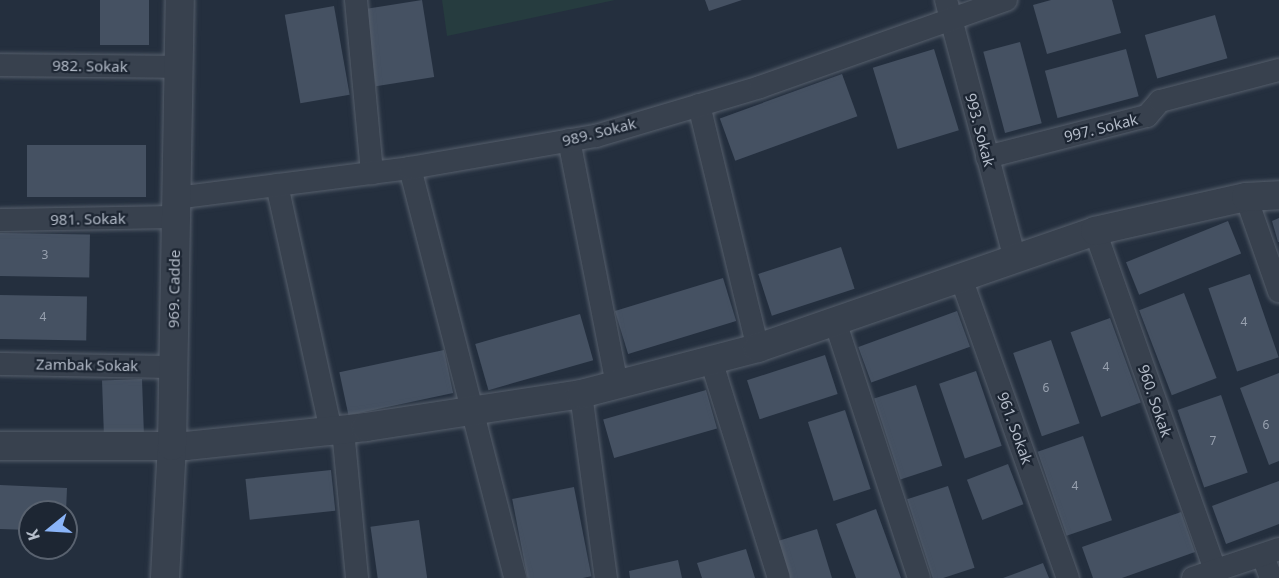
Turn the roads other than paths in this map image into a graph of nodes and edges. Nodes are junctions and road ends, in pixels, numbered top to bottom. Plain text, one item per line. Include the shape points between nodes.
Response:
1 (180, 0) edge
2 (356, 0) edge
3 (1006, 0) edge
4 (948, 10) edge
5 (0, 66) edge
6 (180, 67) junction
7 (1279, 70) edge
8 (699, 105) junction
9 (569, 140) junction
10 (987, 157) junction
11 (410, 168) junction
12 (372, 173) junction
13 (1279, 180) edge
14 (277, 185) junction
15 (1279, 195) edge
16 (1246, 197) junction
17 (176, 208) junction
18 (0, 220) edge
19 (1095, 231) junction
20 (1014, 259) junction
21 (961, 278) junction
22 (1279, 291) edge
23 (836, 321) junction
24 (758, 348) junction
25 (711, 360) junction
26 (0, 364) edge
27 (173, 367) junction
28 (617, 385) junction
29 (581, 394) junction
30 (475, 411) junction
31 (337, 430) junction
32 (0, 446) edge
33 (172, 446) junction
34 (1271, 553) edge
35 (1215, 570) junction
36 (165, 578) edge
37 (357, 578) edge
38 (515, 578) edge
39 (606, 578) edge
40 (779, 578) edge
41 (919, 578) edge
42 (1068, 578) edge
43 (1193, 578) edge
44 (1271, 578) edge

1 - 6 street, 969. Cadde
2 - 12 street
3 - 4 street, 989. Sokak
4 - 8 street, 989. Sokak
4 - 10 street, 993. Sokak
5 - 6 street, 982. Sokak
6 - 17 street, 969. Cadde
7 - 10 street, 997. Sokak via 1160,101 1147,116
8 - 9 street, 989. Sokak
8 - 24 street
9 - 11 street, 989. Sokak
9 - 28 street
10 - 20 street, 993. Sokak
11 - 12 street, 989. Sokak
11 - 30 street
12 - 14 street, 989. Sokak
13 - 16 street
14 - 17 street, 989. Sokak
14 - 31 street
15 - 16 street
16 - 19 street
16 - 22 street
17 - 18 street, 981. Sokak
17 - 27 street, 969. Cadde
19 - 20 street
19 - 35 street, 960. Sokak
20 - 21 street
21 - 23 street
21 - 42 street, 961. Sokak
23 - 24 street
23 - 41 street
24 - 25 street
25 - 28 street
25 - 40 street
26 - 27 street, Zambak Sokak
27 - 33 street, 969. Cadde
28 - 29 street
29 - 30 street
29 - 39 street
30 - 31 street
30 - 38 street
31 - 33 street
31 - 37 street
32 - 33 street
33 - 36 street, 969. Cadde
34 - 35 street
34 - 44 street
35 - 43 street

